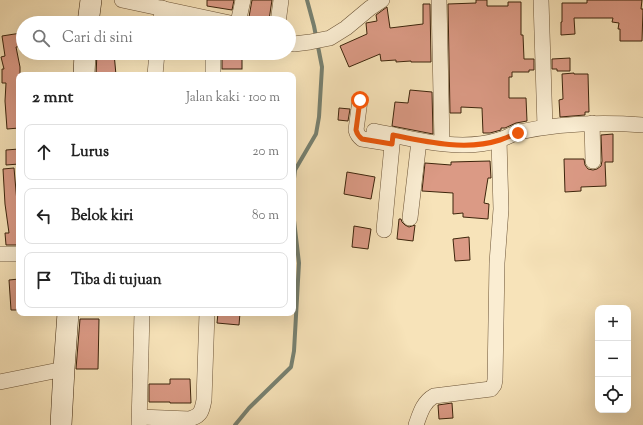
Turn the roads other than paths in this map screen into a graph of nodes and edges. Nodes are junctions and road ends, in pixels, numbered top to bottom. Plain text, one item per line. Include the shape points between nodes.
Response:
1 (91, 0) edge
2 (122, 0) edge
3 (243, 0) edge
4 (281, 0) edge
5 (439, 0) edge
6 (541, 0) edge
7 (373, 3) edge
8 (89, 16) edge
9 (161, 16) edge
10 (240, 16) edge
11 (279, 16) edge
12 (296, 44) edge
13 (85, 60) edge
14 (156, 60) edge
15 (213, 60) edge
16 (84, 72) edge
17 (155, 72) edge
18 (214, 72) edge
19 (360, 100) dead end
20 (592, 123) junction
21 (643, 125) edge
22 (545, 127) junction
23 (374, 132) dead end
24 (392, 139) junction
25 (499, 140) junction
26 (419, 141) junction
27 (442, 143) junction
28 (593, 161) dead end
29 (410, 218) dead end
30 (384, 230) dead end
31 (0, 254) edge
32 (16, 254) edge
33 (142, 316) edge
34 (207, 316) edge
35 (68, 317) edge
36 (64, 369) junction
37 (0, 382) edge
38 (139, 421) edge
39 (61, 425) edge
40 (416, 425) edge

1 - 8 street
2 - 9 street
3 - 10 street
4 - 11 street
5 - 27 street
6 - 22 street
7 - 12 street via 346,28 330,38
13 - 16 street
14 - 17 street
15 - 18 street
19 - 24 street via 356,130 359,137
20 - 21 street
20 - 22 street
20 - 28 street
22 - 25 street
23 - 24 street
24 - 26 street
24 - 30 street
25 - 27 street via 464,145
25 - 40 street via 501,209 496,263 494,386 490,390 434,396 421,410
26 - 27 street
26 - 29 street
31 - 32 street
33 - 38 street
34 - 38 street via 204,400 200,414 189,418
35 - 36 street
36 - 37 street
36 - 39 street

